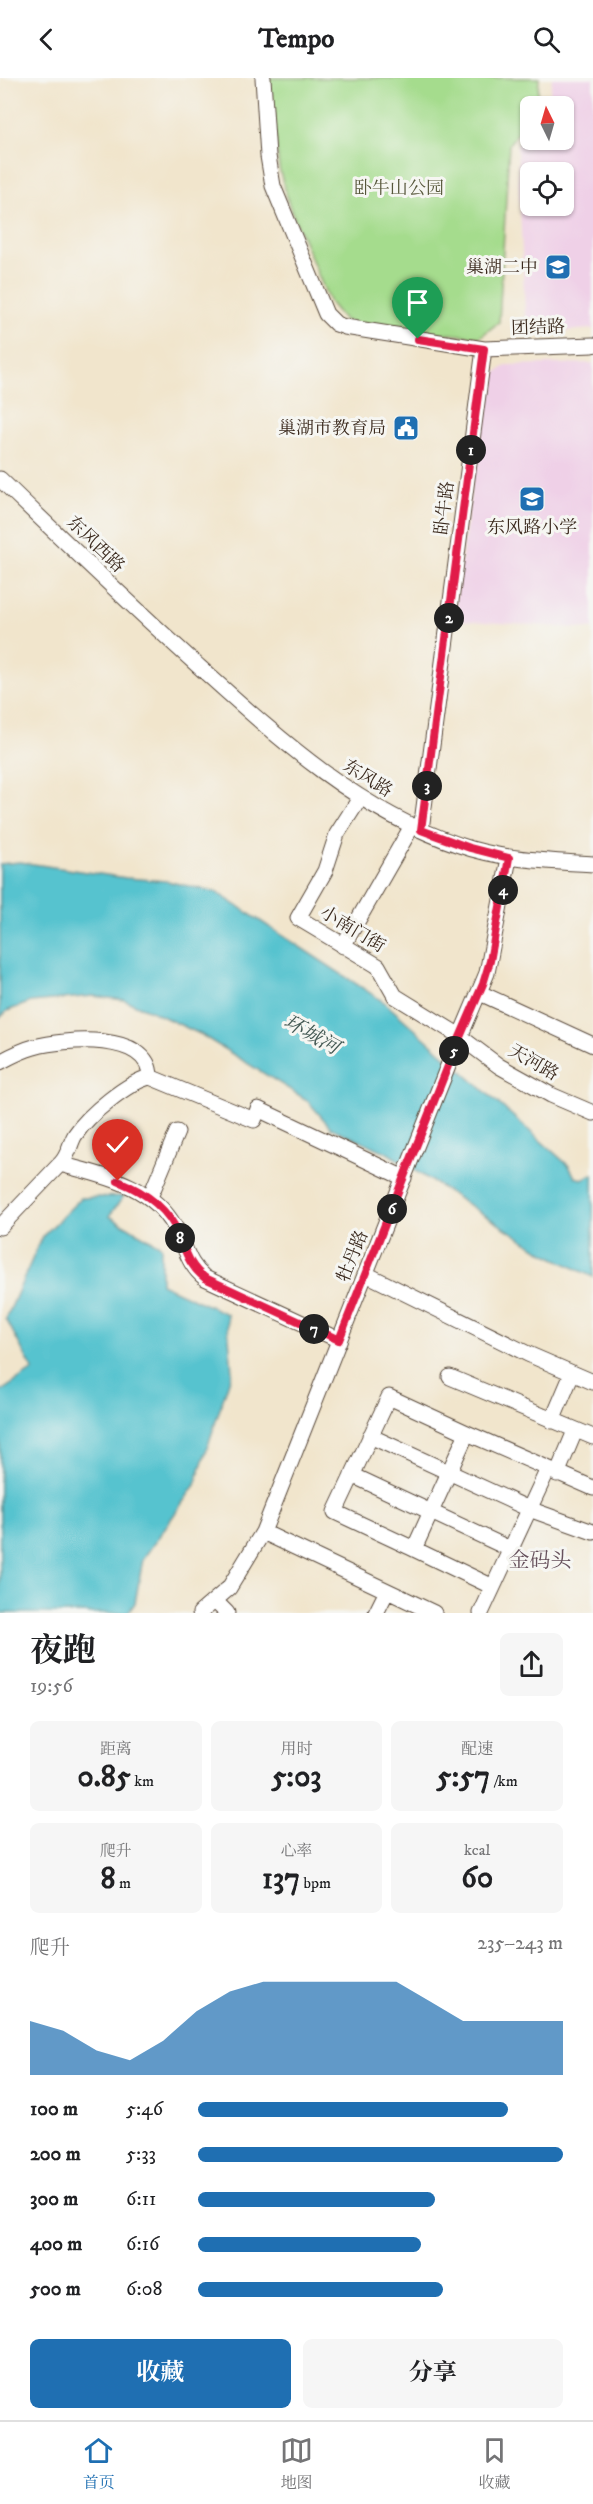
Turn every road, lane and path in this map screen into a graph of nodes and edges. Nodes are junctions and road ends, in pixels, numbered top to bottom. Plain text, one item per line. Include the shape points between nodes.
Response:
1 (263, 78) edge
2 (593, 345) edge
3 (484, 349) junction
4 (0, 479) edge
5 (166, 636) joint
6 (360, 798) junction
7 (417, 828) junction
8 (509, 858) junction
9 (593, 864) edge
10 (343, 946) junction
11 (480, 993) junction
12 (457, 1044) junction
13 (593, 1045) edge
14 (0, 1062) edge
15 (150, 1077) junction
16 (593, 1113) edge
17 (177, 1132) dead end
18 (60, 1164) junction
19 (404, 1178) junction
20 (150, 1197) junction
21 (0, 1227) edge
22 (366, 1274) junction
23 (339, 1340) junction
24 (572, 1374) junction
25 (450, 1377) dead end
26 (593, 1382) edge
27 (552, 1421) junction
28 (575, 1431) junction
29 (467, 1433) junction
30 (370, 1436) junction
31 (593, 1437) edge
32 (553, 1471) junction
33 (448, 1473) junction
34 (352, 1475) junction
35 (591, 1482) edge
36 (529, 1509) junction
37 (430, 1512) junction
38 (263, 1532) junction
39 (593, 1532) edge
40 (414, 1548) junction
41 (510, 1549) junction
42 (493, 1587) junction
43 (387, 1591) junction
44 (215, 1601) junction
45 (200, 1613) edge
46 (227, 1613) edge
47 (376, 1613) edge
48 (434, 1613) edge
49 (481, 1613) edge

1 - 3 street via 268,156 275,192 326,314 345,327
2 - 3 street, 团结路
3 - 7 street, 卧牛路
4 - 5 street, 东风西路
5 - 6 street, 东风路 via 288,744
6 - 7 street, 东风路
6 - 10 street, 小南门街 via 336,836 325,871 298,918
7 - 8 street, 东风路
7 - 10 street
8 - 9 street, 东风路
8 - 11 street, 牡丹路 via 490,961
10 - 12 street, 小南门街 via 380,968 395,996
11 - 12 street, 牡丹路
11 - 13 street
12 - 16 street, 天河路 via 527,1083
12 - 19 street, 牡丹路
14 - 15 street via 36,1046 100,1041 138,1053 148,1064
15 - 18 street via 131,1084 87,1122 75,1135 67,1157
15 - 19 street via 254,1120 258,1109
17 - 20 street
18 - 20 street via 118,1181
18 - 21 street
19 - 22 street, 牡丹路
20 - 23 street via 169,1217 190,1264 205,1278
22 - 23 street, 牡丹路
22 - 24 street
23 - 38 street, 牡丹路
24 - 26 street
24 - 27 street
25 - 27 street
27 - 28 street
28 - 31 street
28 - 32 street
29 - 30 street via 389,1397
29 - 32 street
29 - 33 street
30 - 33 street
30 - 34 street
32 - 35 street
32 - 36 street
33 - 36 street
33 - 37 street
34 - 37 street
34 - 40 street via 335,1512
36 - 39 street
36 - 41 street
37 - 40 street
37 - 41 street
38 - 43 street
38 - 44 street, 牡丹路 via 238,1576
40 - 42 street
41 - 42 street
42 - 49 street
43 - 47 street
43 - 48 street
44 - 45 street, 牡丹路
44 - 46 street

